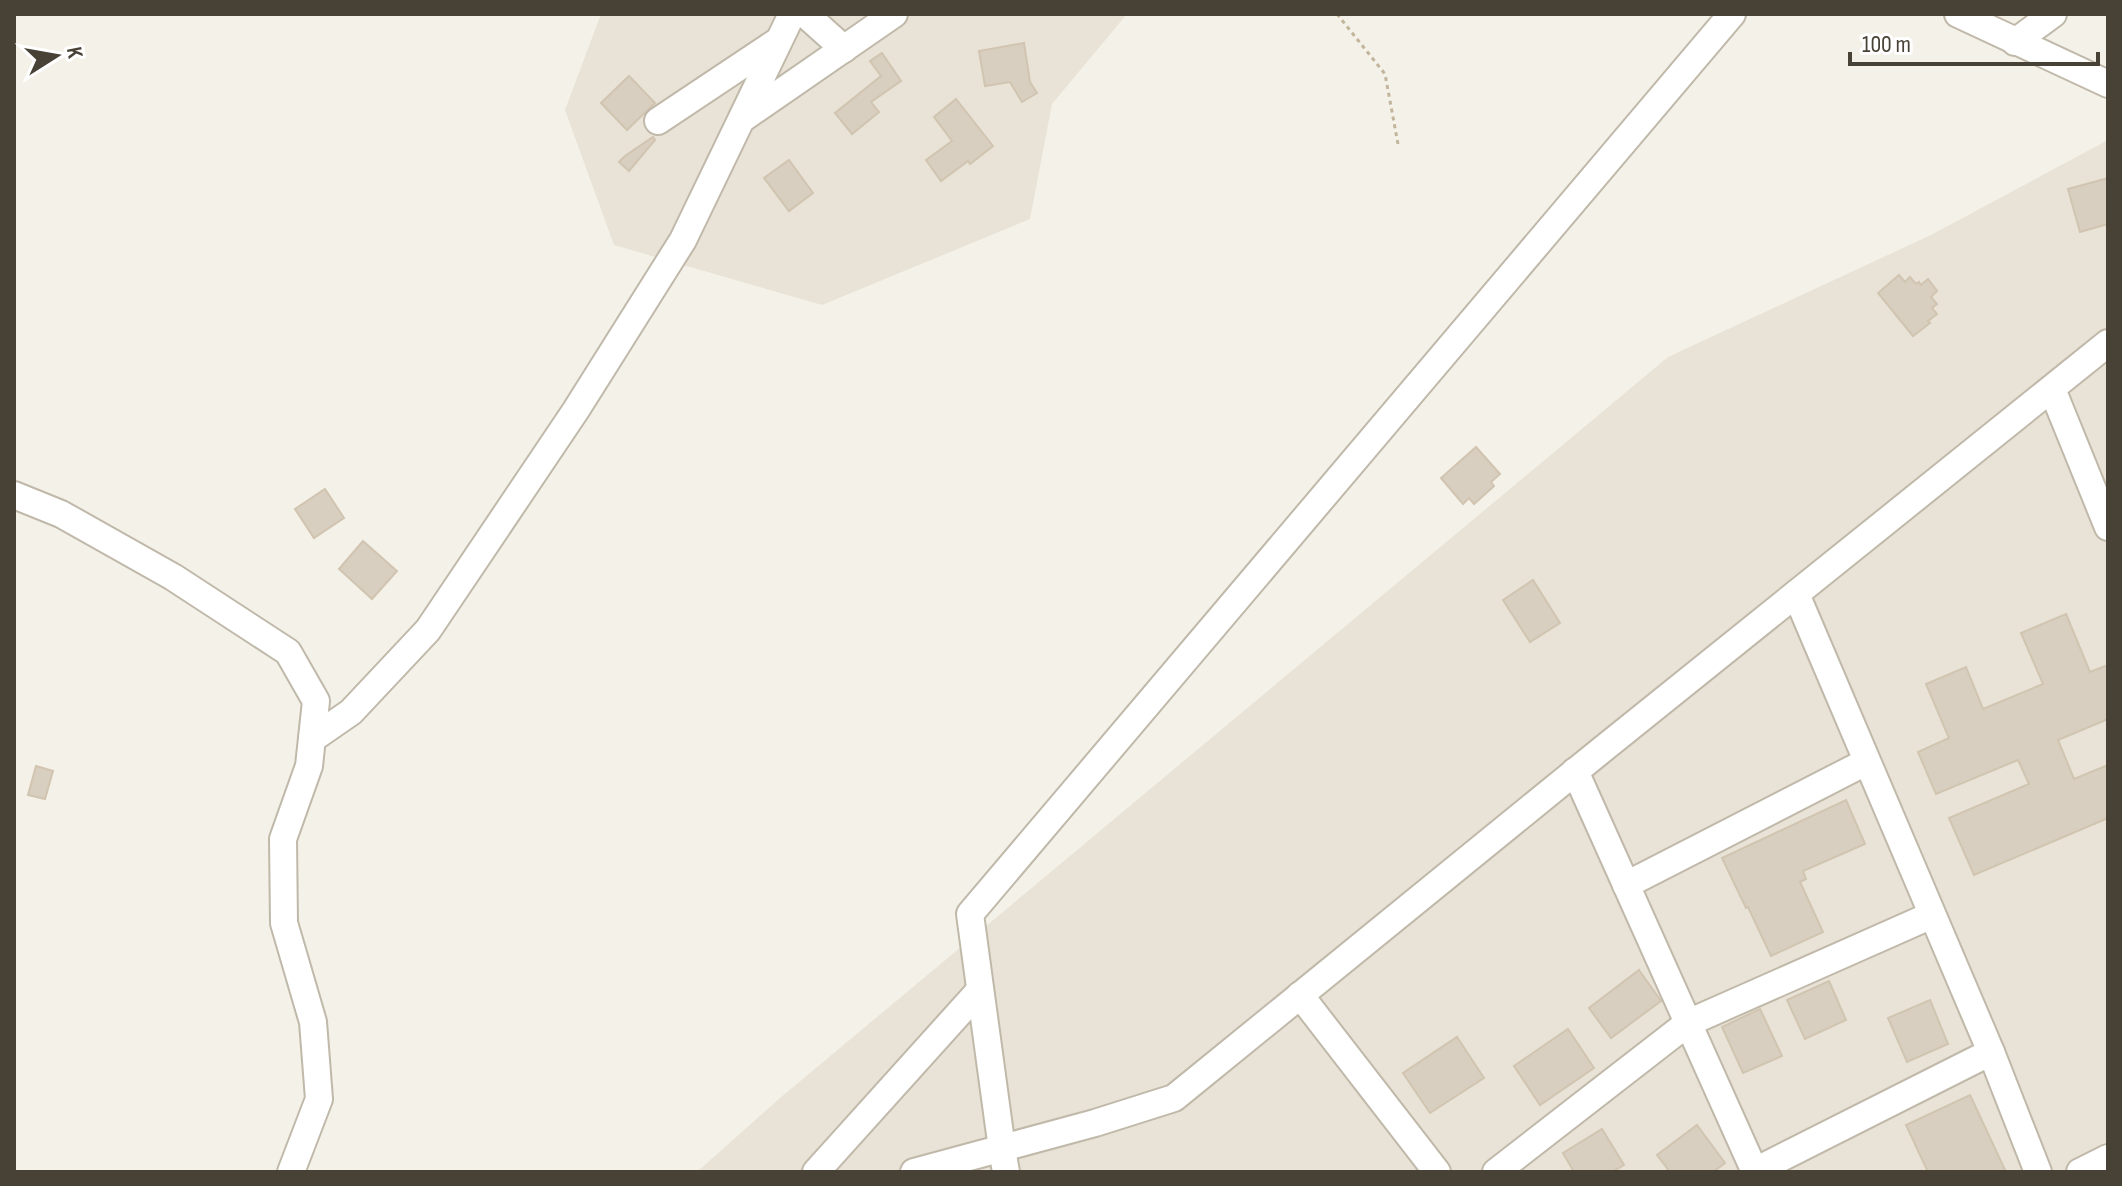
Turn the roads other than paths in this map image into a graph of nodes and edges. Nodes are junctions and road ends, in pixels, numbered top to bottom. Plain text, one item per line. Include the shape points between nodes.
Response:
1 (894, 14) edge
2 (1732, 14) edge
3 (1958, 14) edge
4 (2053, 14) edge
5 (788, 20) edge
6 (2015, 42) junction
7 (844, 49) junction
8 (2108, 84) edge
9 (658, 121) dead end
10 (740, 121) junction
11 (2108, 343) edge
12 (2052, 389) junction
13 (14, 495) edge
14 (2108, 527) edge
15 (1796, 594) junction
16 (312, 739) junction
17 (1866, 762) junction
18 (1575, 771) junction
19 (1626, 885) junction
20 (1932, 915) junction
21 (980, 990) junction
22 (1300, 995) junction
23 (1688, 1023) junction
24 (1991, 1052) junction
25 (2108, 1158) edge
26 (1004, 1160) edge
27 (291, 1172) edge
28 (816, 1172) edge
29 (914, 1172) edge
30 (1437, 1172) edge
31 (1496, 1172) edge
32 (1754, 1172) edge
33 (2038, 1172) edge
34 (2080, 1172) edge

1 - 7 street
2 - 21 street via 970,914
3 - 6 street
4 - 6 street
5 - 7 street
5 - 9 street
5 - 10 street
6 - 8 street
7 - 10 street
10 - 16 street via 683,240 428,630 351,712
11 - 12 street
12 - 14 street
12 - 15 street
13 - 16 street via 61,514 173,577 288,652 316,701
15 - 17 street
15 - 18 street
16 - 27 street via 309,766 283,839 284,923 313,1022 319,1099
17 - 19 street
17 - 20 street
18 - 19 street
18 - 22 street
19 - 23 street
20 - 23 street
20 - 24 street
21 - 26 street
21 - 28 street
22 - 26 street via 1174,1098
22 - 30 street
23 - 31 street
23 - 32 street
24 - 32 street
24 - 33 street
25 - 34 street
26 - 29 street

